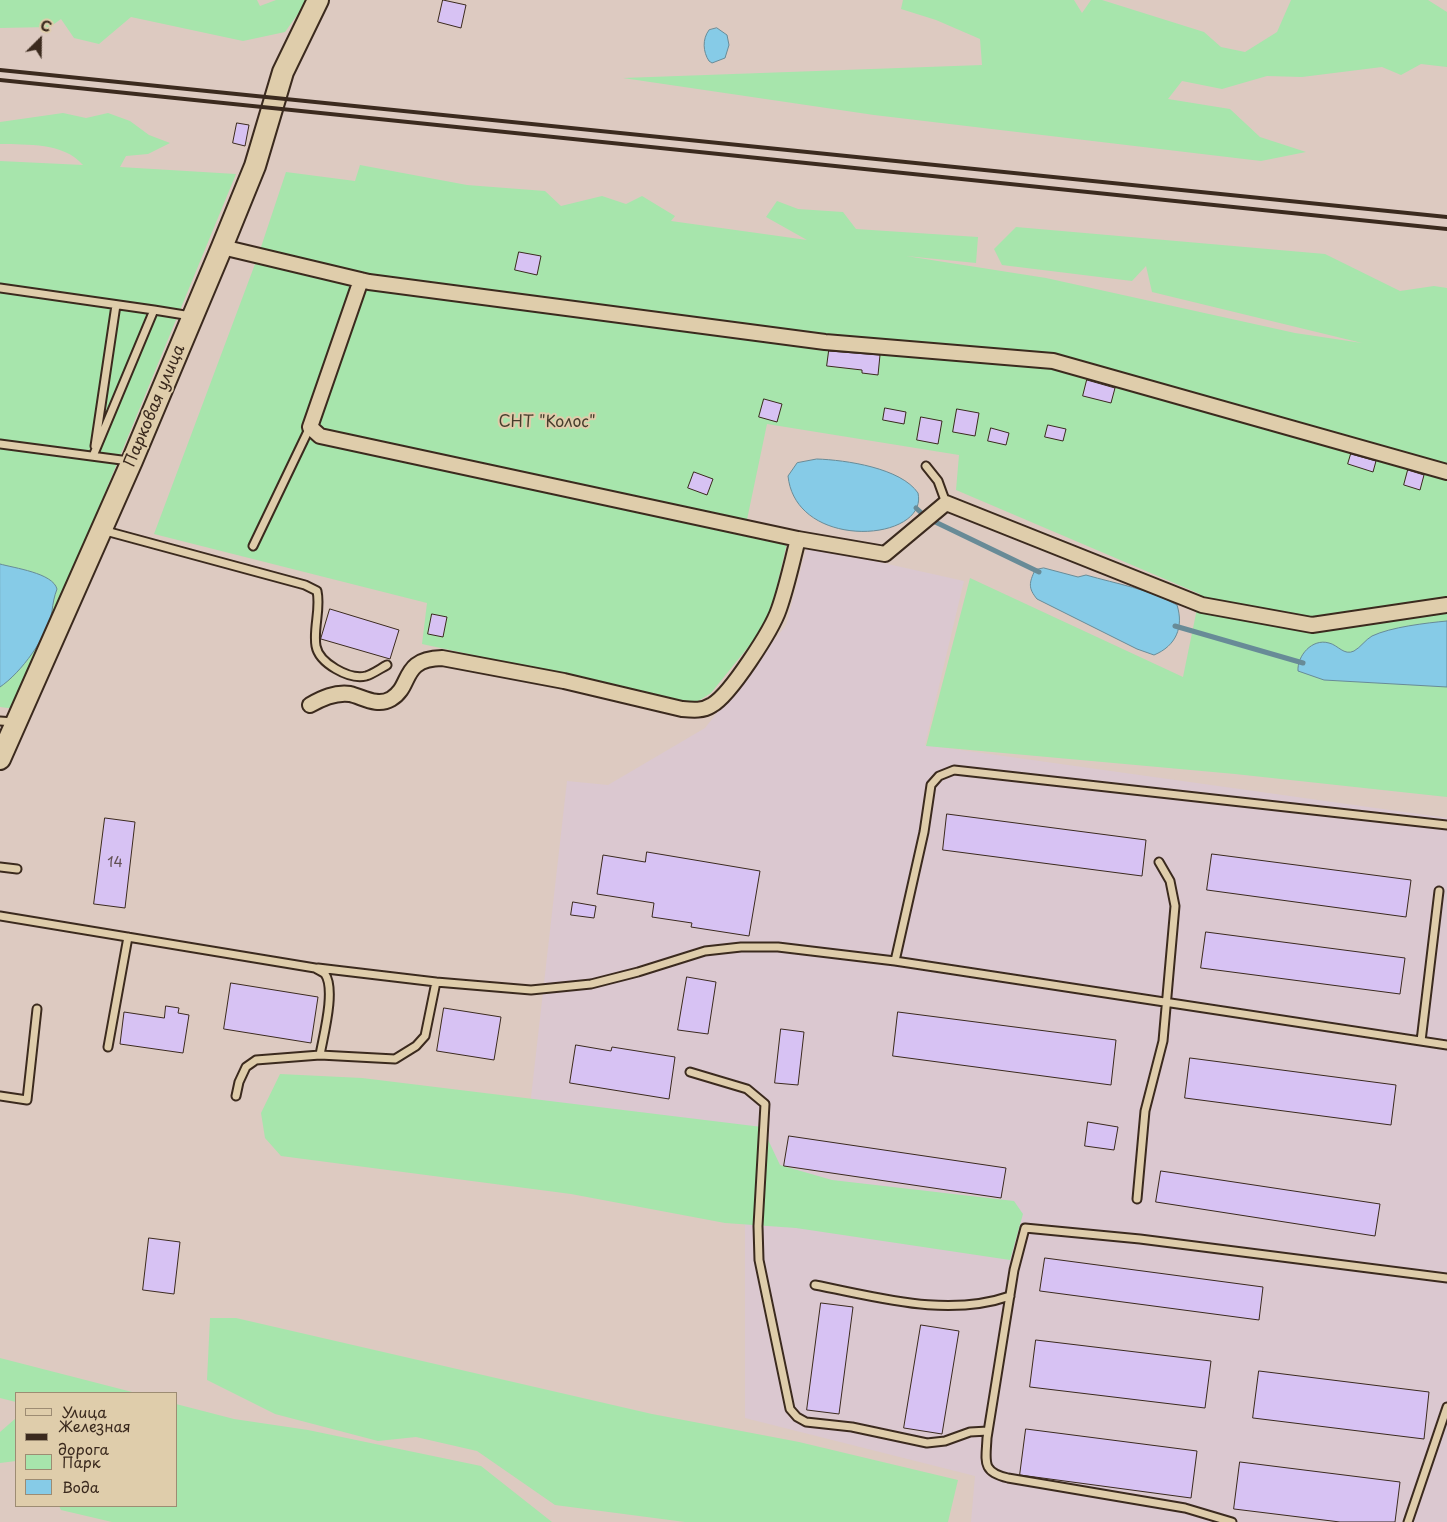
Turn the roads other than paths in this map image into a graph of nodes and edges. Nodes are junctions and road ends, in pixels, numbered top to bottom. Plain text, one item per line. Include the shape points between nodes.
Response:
1 (318, 0) edge
2 (222, 247) junction
3 (361, 280) junction
4 (0, 288) edge
5 (116, 305) junction
6 (154, 310) junction
7 (193, 316) junction
8 (310, 427) junction
9 (0, 444) edge
10 (93, 456) junction
11 (132, 461) junction
12 (926, 466) dead end
13 (1447, 472) edge
14 (946, 503) junction
15 (102, 530) junction
16 (798, 539) junction
17 (253, 546) dead end
18 (1447, 605) edge
19 (387, 665) dead end
20 (310, 705) dead end
21 (8, 722) edge
22 (0, 760) edge
23 (1447, 826) edge
24 (1159, 862) dead end
25 (0, 867) edge
26 (17, 868) dead end
27 (1439, 891) dead end
28 (0, 916) edge
29 (128, 937) junction
30 (895, 962) junction
31 (315, 968) junction
32 (436, 982) junction
33 (1167, 1002) junction
34 (37, 1009) dead end
35 (1421, 1042) junction
36 (1447, 1046) edge
37 (108, 1047) dead end
38 (320, 1055) junction
39 (690, 1072) dead end
40 (0, 1096) edge
41 (236, 1096) dead end
42 (1138, 1199) dead end
43 (1447, 1278) edge
44 (815, 1285) dead end
45 (1010, 1296) junction
46 (1447, 1408) edge
47 (988, 1431) junction
48 (1232, 1522) edge
49 (1408, 1522) edge

1 - 2 street, Парковая улица via 278,87 255,166
2 - 3 street
2 - 7 street, Парковая улица
3 - 8 street
3 - 13 street via 825,342 1053,361
4 - 5 lane
5 - 6 lane
5 - 10 lane
6 - 7 lane
6 - 10 lane
7 - 11 street, Парковая улица
8 - 16 street via 320,436
8 - 17 lane
9 - 10 lane
10 - 11 lane
11 - 15 street, Парковая улица
12 - 14 lane via 938,481
14 - 16 street via 885,554
14 - 18 street via 1202,605 1312,625
15 - 19 lane via 305,585 317,591 316,645 321,658 337,669 365,676
15 - 21 street, Парковая улица
16 - 20 street via 774,622 732,683 710,706 698,710 682,709 564,681 442,658 429,658 420,663 397,694 384,702 337,694 323,697
21 - 22 street, Парковая улица
23 - 30 lane via 954,770 939,776 930,785 924,832
24 - 33 lane via 1170,881 1175,906
25 - 26 lane
27 - 35 lane
28 - 29 lane
29 - 31 lane
29 - 37 lane
30 - 32 lane via 778,947 741,947 705,951 591,984 530,990
30 - 33 lane
31 - 32 lane
31 - 38 lane via 324,974 329,985
32 - 38 lane via 424,1036 416,1046 395,1059
33 - 35 lane
33 - 42 lane via 1163,1041 1145,1111
34 - 40 lane via 27,1100
35 - 36 lane
38 - 41 lane via 256,1060 246,1067
39 - 47 lane via 747,1090 765,1104 759,1260 790,1409 796,1417 806,1422 852,1427 927,1443
43 - 45 lane via 1140,1239 1025,1228
44 - 45 lane via 944,1306 974,1306
45 - 47 lane
46 - 49 lane
47 - 48 lane via 986,1464 997,1475 1185,1508

